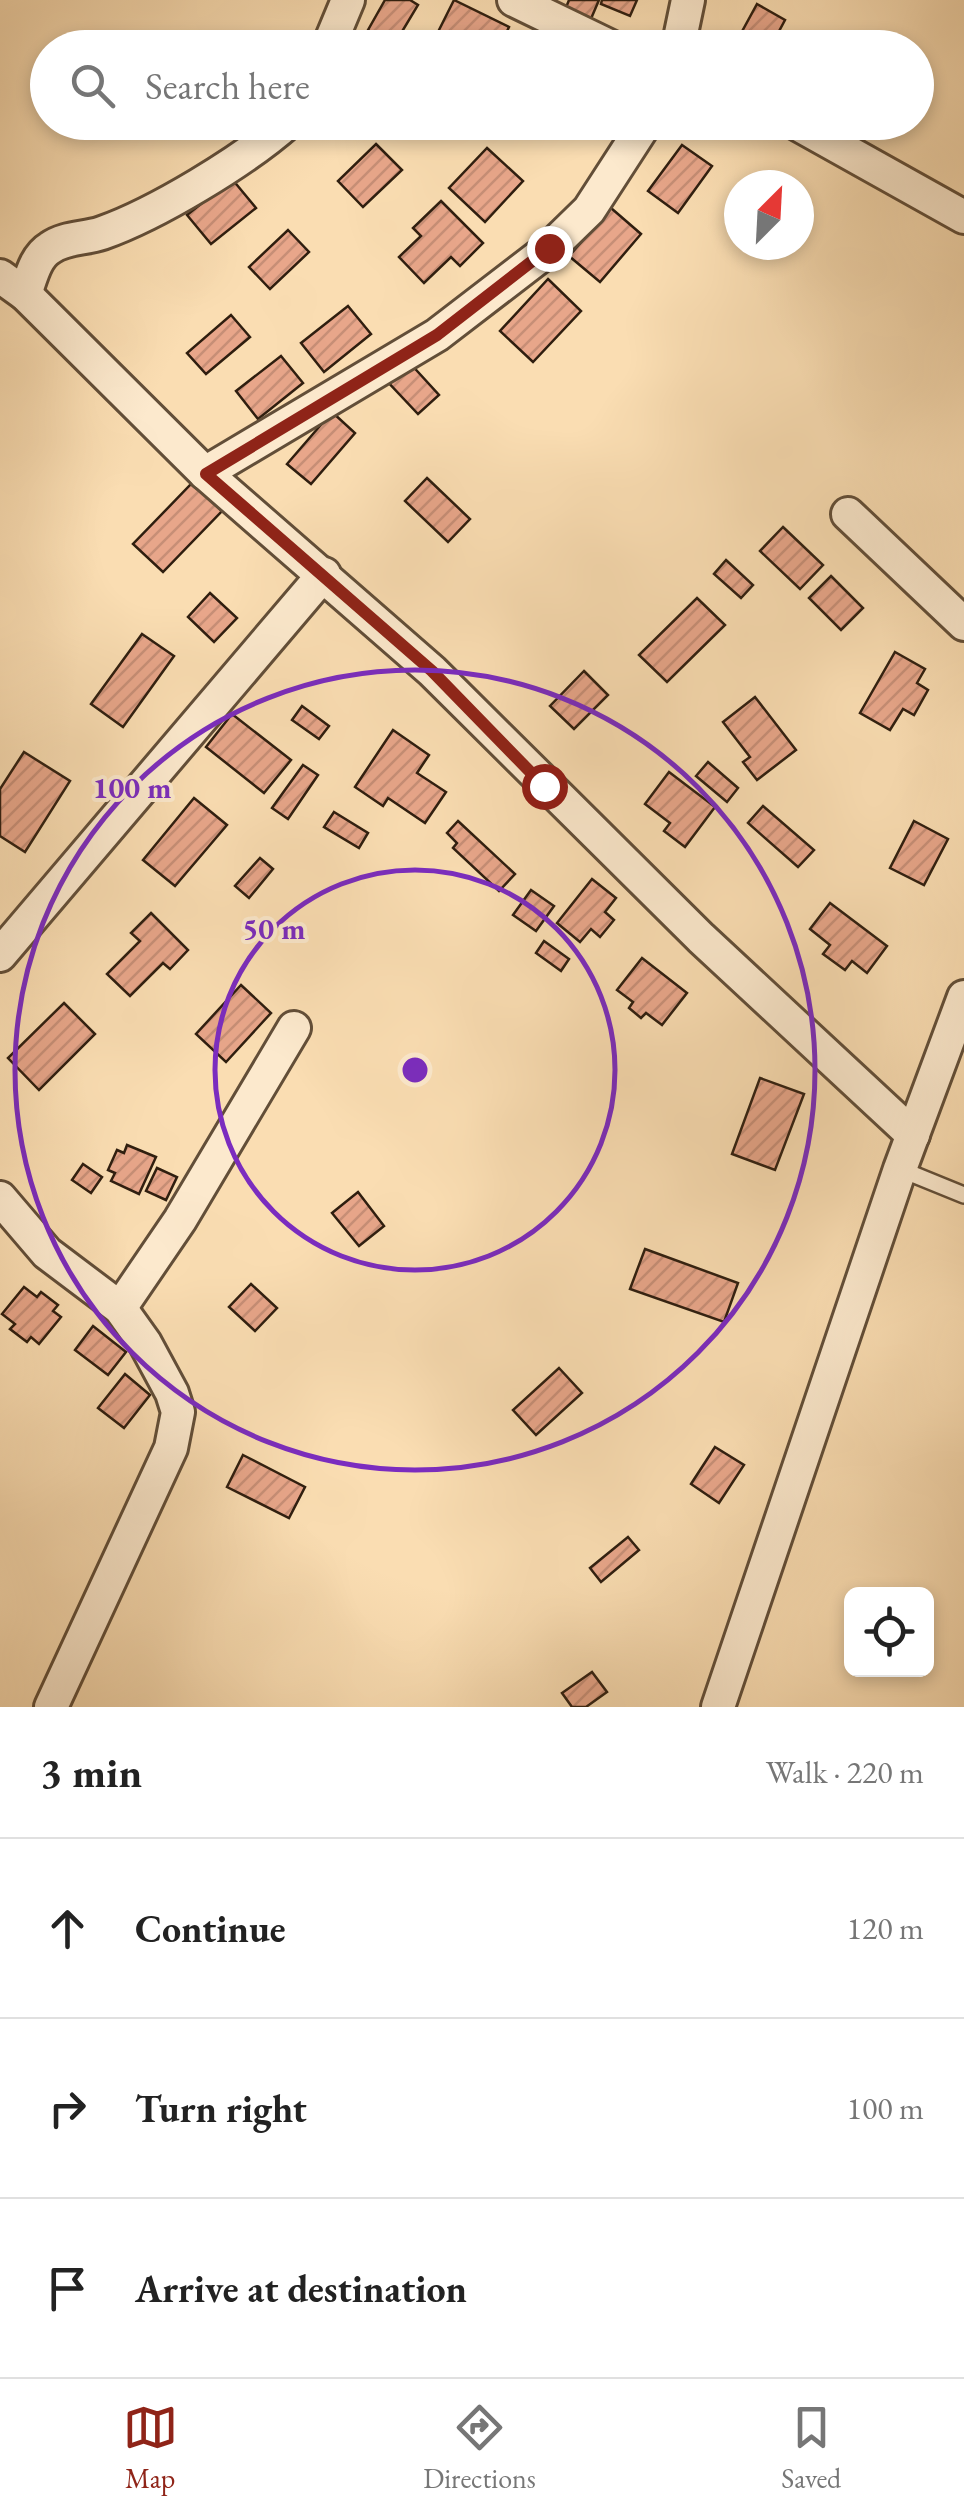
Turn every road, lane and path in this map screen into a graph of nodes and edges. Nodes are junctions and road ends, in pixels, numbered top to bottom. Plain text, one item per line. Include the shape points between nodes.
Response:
1 (348, 0) edge
2 (514, 0) edge
3 (688, 0) edge
4 (336, 30) edge
5 (576, 30) edge
6 (682, 30) edge
7 (264, 140) edge
8 (634, 140) edge
9 (826, 140) edge
10 (964, 217) edge
11 (13, 285) edge
12 (206, 474) junction
13 (848, 514) dead end
14 (324, 574) junction
15 (964, 624) edge
16 (0, 955) edge
17 (964, 996) edge
18 (294, 1028) dead end
19 (913, 1134) junction
20 (900, 1170) junction
21 (964, 1194) edge
22 (0, 1198) edge
23 (120, 1308) junction
24 (51, 1707) edge
25 (718, 1707) edge

1 - 4 street
2 - 5 street
3 - 6 street
7 - 11 street via 150,211 48,248
8 - 12 street via 589,210 549,248 437,335
9 - 10 street
11 - 12 street
12 - 14 street
13 - 15 street
14 - 16 street
14 - 19 street
17 - 19 street
18 - 23 street
19 - 20 street
20 - 21 lane
20 - 25 street
22 - 23 street via 47,1252
23 - 24 street via 172,1393 176,1434

